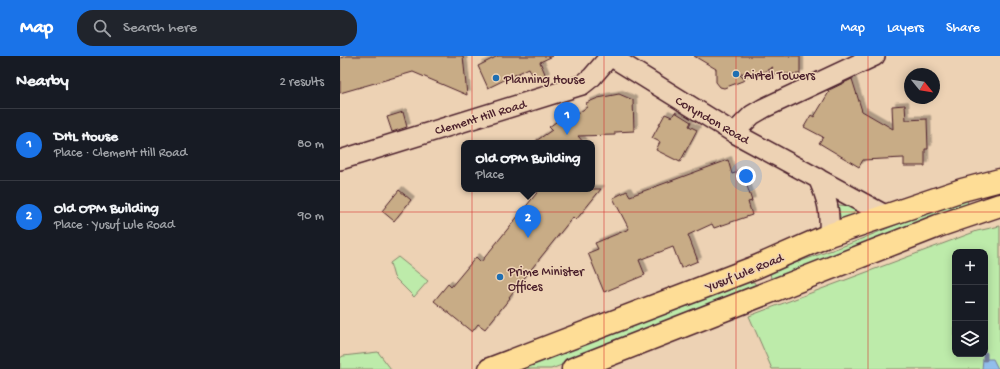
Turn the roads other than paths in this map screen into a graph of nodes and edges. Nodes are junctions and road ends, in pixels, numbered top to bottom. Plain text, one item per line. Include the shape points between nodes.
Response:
1 (610, 56) edge
2 (875, 56) edge
3 (734, 133) junction
4 (340, 160) edge
5 (818, 178) junction
6 (993, 182) edge
7 (996, 206) edge
8 (888, 216) junction
9 (829, 235) junction
10 (756, 267) junction
11 (768, 292) junction
12 (490, 369) edge
13 (573, 369) edge

1 - 3 street, Coryndon Road
1 - 4 street, Clement Hill Road via 582,85
2 - 3 street via 764,108 752,115
3 - 5 street, Coryndon Road
5 - 8 street, Coryndon Road
5 - 9 street via 827,198 830,213
6 - 7 main road
6 - 8 main road, Yusuf Lule Road
7 - 11 main road
8 - 9 main road, Yusuf Lule Road
9 - 10 main road, Yusuf Lule Road
10 - 11 main road
10 - 12 main road, Yusuf Lule Road
11 - 13 main road

